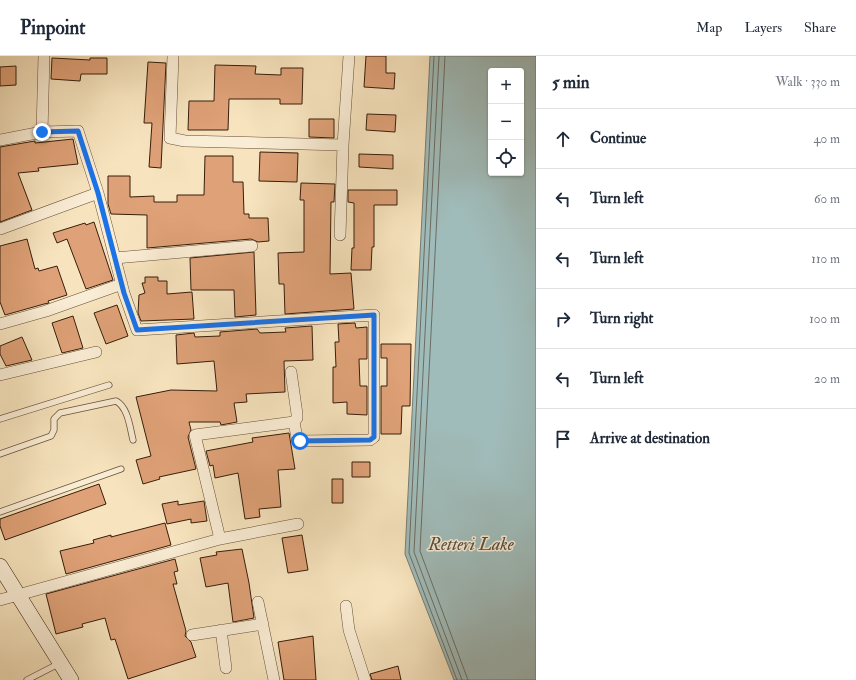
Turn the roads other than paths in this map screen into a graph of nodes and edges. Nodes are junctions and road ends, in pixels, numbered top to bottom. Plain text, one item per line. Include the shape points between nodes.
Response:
1 (44, 56) edge
2 (173, 56) edge
3 (349, 56) edge
4 (42, 132) junction
5 (0, 140) edge
6 (344, 145) junction
7 (98, 193) junction
8 (0, 229) edge
9 (340, 235) dead end
10 (252, 246) dead end
11 (115, 258) junction
12 (122, 284) junction
13 (0, 324) edge
14 (96, 352) dead end
15 (291, 372) dead end
16 (0, 375) edge
17 (109, 385) dead end
18 (0, 419) edge
19 (294, 422) junction
20 (134, 440) dead end
21 (0, 454) edge
22 (121, 469) dead end
23 (0, 512) edge
24 (298, 524) dead end
25 (220, 539) junction
26 (0, 566) edge
27 (17, 594) junction
28 (0, 600) edge
29 (258, 602) dead end
30 (346, 606) dead end
31 (263, 624) junction
32 (221, 630) junction
33 (192, 635) dead end
34 (60, 663) junction
35 (226, 668) dead end
36 (31, 679) edge
37 (71, 680) edge
38 (274, 680) edge
39 (365, 680) edge

1 - 4 street
2 - 6 street via 170,138 185,141
3 - 6 street
4 - 5 street
4 - 7 street via 78,131
6 - 9 street
7 - 8 street
7 - 11 street
10 - 11 street
11 - 12 street
12 - 13 street
12 - 19 street via 137,330 374,315 374,437 370,440 300,441
14 - 16 street
15 - 19 street via 297,414
17 - 18 lane
19 - 25 street via 195,435
20 - 21 lane via 125,410 122,404 116,401 60,414 54,419 54,430 50,436
22 - 23 lane
24 - 25 street
25 - 27 street
26 - 27 main road
27 - 28 street
27 - 34 main road
29 - 31 street
30 - 39 street via 349,630
31 - 32 street
31 - 38 street
32 - 33 street
32 - 35 street
34 - 36 lane
34 - 37 main road

